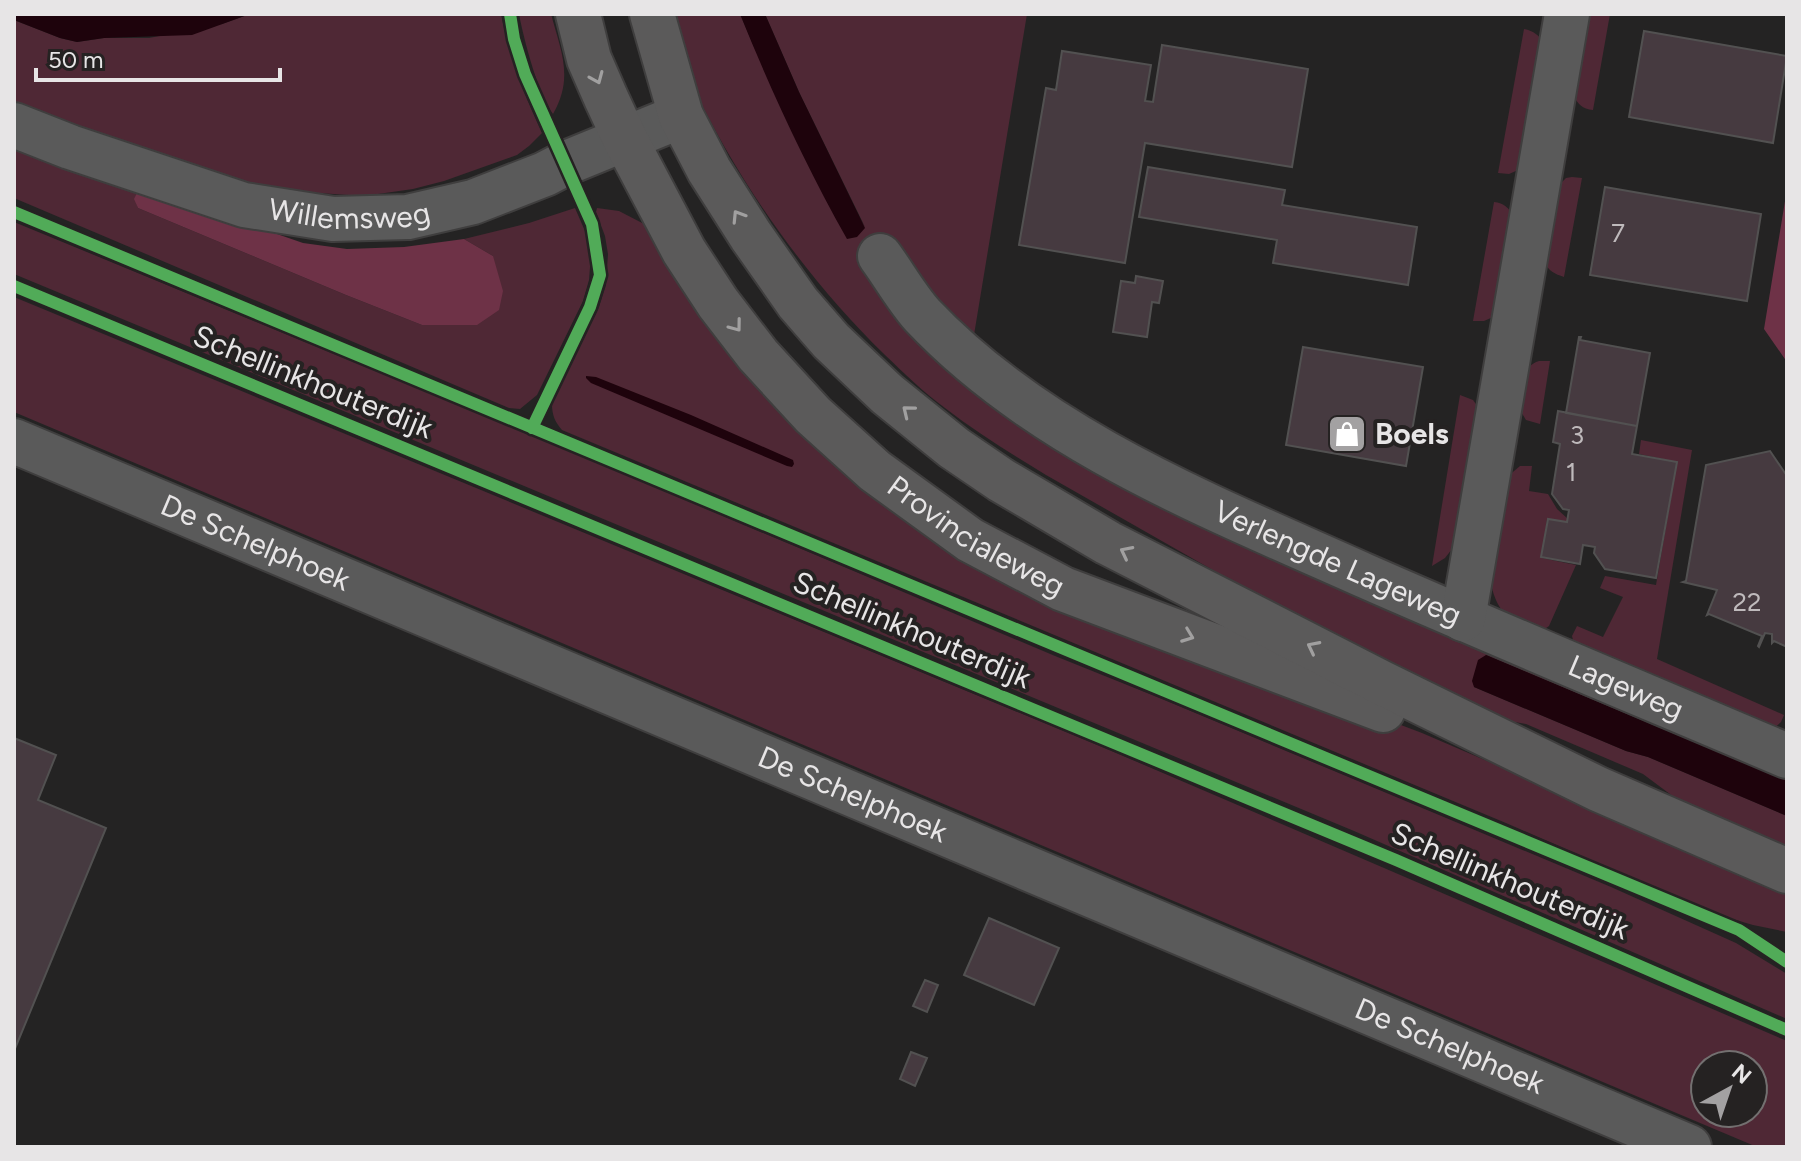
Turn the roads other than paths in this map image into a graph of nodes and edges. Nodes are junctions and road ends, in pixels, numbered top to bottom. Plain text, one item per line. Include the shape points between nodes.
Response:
1 (578, 14) edge
2 (652, 14) edge
3 (1567, 14) edge
4 (681, 116) junction
5 (14, 125) edge
6 (625, 139) junction
7 (880, 256) dead end
8 (14, 441) edge
9 (1463, 619) junction
10 (1787, 756) edge
11 (1598, 789) junction
12 (1787, 871) edge
13 (1689, 1147) edge

1 -> 6 main road, Provincialeweg via 589,59
2 - 4 main road, Provincialeweg
3 - 9 street, Verlengde Lageweg
4 - 6 street, Willemsweg
11 -> 4 main road, Provincialeweg via 1108,543 954,448 887,394 798,303 709,170
5 - 6 street, Willemsweg via 244,205 333,219 408,217 473,202
6 -> 11 main road, Provincialeweg via 684,251 758,355 875,471 970,540 1063,589
7 - 9 street, Verlengde Lageweg via 921,313 1033,410 1186,494
8 - 13 street, De Schelphoek
9 - 10 street, Lageweg
11 - 12 main road, Provincialeweg

